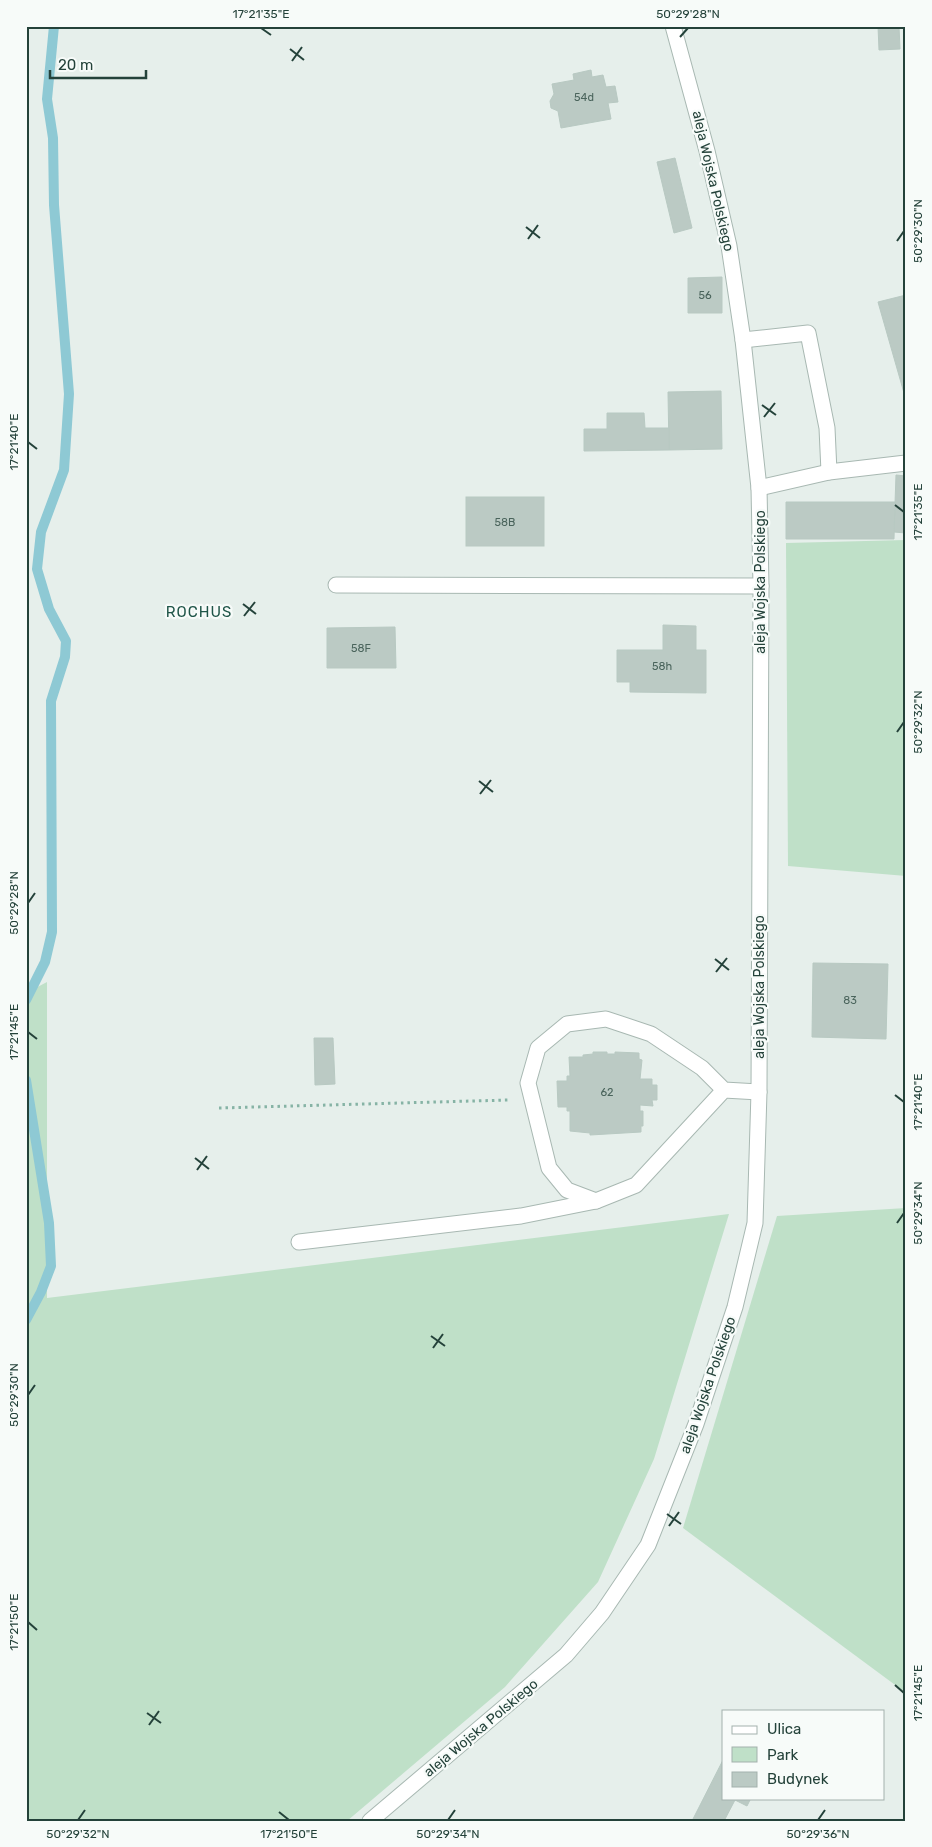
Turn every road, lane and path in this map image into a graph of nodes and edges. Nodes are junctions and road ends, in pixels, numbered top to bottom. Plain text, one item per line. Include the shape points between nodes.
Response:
1 (673, 26) edge
2 (744, 340) junction
3 (906, 463) edge
4 (829, 472) junction
5 (759, 488) junction
6 (336, 585) dead end
7 (761, 586) junction
8 (724, 1090) junction
9 (759, 1092) junction
10 (532, 1099) junction
11 (219, 1108) dead end
12 (596, 1201) junction
13 (299, 1242) dead end
14 (370, 1821) edge

1 - 2 street, aleja Wojska Polskiego via 729,246
2 - 4 street via 808,333 827,428
2 - 5 street, aleja Wojska Polskiego
3 - 4 street
4 - 5 street
5 - 7 street, aleja Wojska Polskiego
6 - 7 street
7 - 9 street, aleja Wojska Polskiego
8 - 9 street
8 - 10 street via 702,1068 651,1034 606,1019 567,1024 538,1048 528,1083
8 - 12 street via 636,1185
9 - 14 street, aleja Wojska Polskiego via 755,1223 735,1307 696,1424 648,1545 602,1613 566,1655
10 - 11 path
10 - 12 street via 549,1168 566,1190
12 - 13 street via 521,1216

